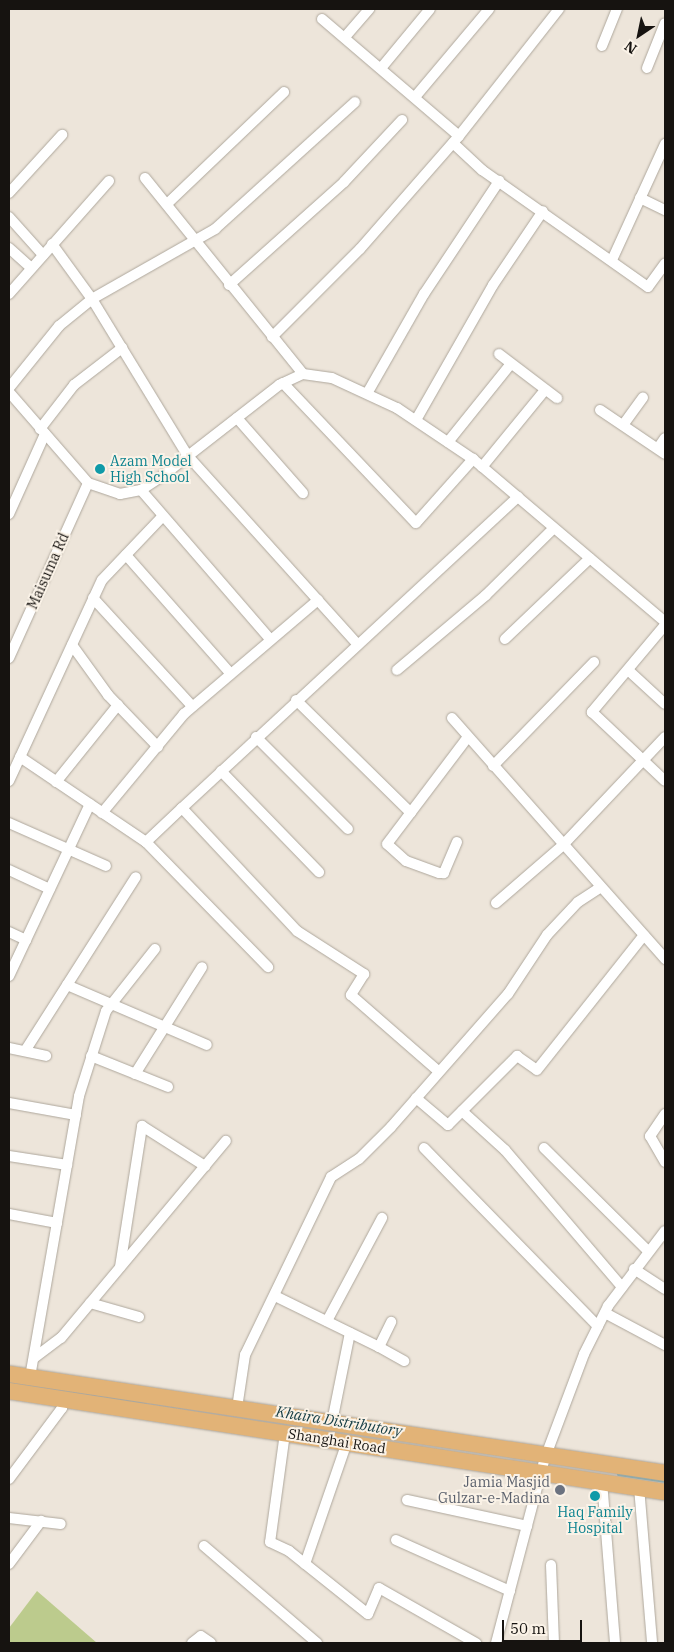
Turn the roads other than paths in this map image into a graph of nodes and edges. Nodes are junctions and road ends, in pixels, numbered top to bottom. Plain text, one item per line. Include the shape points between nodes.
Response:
1 (369, 9) edge
2 (430, 9) edge
3 (489, 9) edge
4 (559, 9) edge
5 (617, 9) edge
6 (322, 19) dead end
7 (665, 24) edge
8 (345, 37) junction
9 (602, 46) dead end
10 (382, 67) junction
11 (647, 68) dead end
12 (284, 92) dead end
13 (415, 96) junction
14 (355, 102) dead end
15 (402, 120) dead end
16 (62, 134) dead end
17 (456, 139) junction
18 (665, 144) edge
19 (146, 178) dead end
20 (109, 181) dead end
21 (499, 181) junction
22 (9, 193) edge
23 (640, 198) junction
24 (167, 204) junction
25 (665, 210) edge
26 (543, 211) junction
27 (9, 217) edge
28 (194, 243) junction
29 (52, 244) junction
30 (9, 248) edge
31 (43, 255) junction
32 (612, 260) junction
33 (665, 264) edge
34 (31, 268) junction
35 (229, 285) junction
36 (9, 294) edge
37 (92, 299) junction
38 (272, 337) junction
39 (122, 348) junction
40 (499, 354) dead end
41 (510, 365) junction
42 (303, 374) junction
43 (283, 384) junction
44 (9, 388) edge
45 (545, 390) junction
46 (9, 392) edge
47 (368, 392) junction
48 (643, 397) dead end
49 (557, 398) dead end
50 (600, 410) dead end
51 (237, 418) junction
52 (416, 420) junction
53 (623, 426) junction
54 (43, 431) junction
55 (665, 438) edge
56 (448, 442) junction
57 (662, 451) edge
58 (188, 456) junction
59 (472, 459) junction
60 (482, 467) junction
61 (88, 483) junction
62 (140, 490) junction
63 (303, 493) dead end
64 (518, 497) junction
65 (9, 514) edge
66 (164, 516) junction
67 (554, 528) junction
68 (126, 555) junction
69 (590, 558) junction
70 (93, 598) junction
71 (318, 600) junction
72 (665, 624) edge
73 (270, 639) junction
74 (504, 639) dead end
75 (357, 644) junction
76 (72, 645) junction
77 (9, 658) edge
78 (594, 662) dead end
79 (397, 670) dead end
80 (628, 670) junction
81 (230, 673) junction
82 (296, 700) junction
83 (665, 704) edge
84 (118, 705) junction
85 (192, 706) junction
86 (452, 718) dead end
87 (256, 737) junction
88 (468, 737) junction
89 (665, 737) edge
90 (158, 747) junction
91 (20, 757) junction
92 (644, 760) junction
93 (493, 766) junction
94 (221, 771) junction
95 (9, 781) edge
96 (665, 781) edge
97 (56, 782) junction
98 (90, 804) junction
99 (182, 808) junction
100 (102, 813) junction
101 (411, 813) junction
102 (9, 823) edge
103 (348, 828) dead end
104 (146, 842) junction
105 (458, 842) dead end
106 (562, 846) junction
107 (68, 850) junction
108 (106, 866) dead end
109 (9, 870) edge
110 (319, 872) dead end
111 (136, 877) dead end
112 (601, 887) junction
113 (50, 889) junction
114 (496, 903) dead end
115 (9, 932) edge
116 (644, 935) junction
117 (26, 940) junction
118 (154, 949) dead end
119 (664, 954) edge
120 (202, 967) dead end
121 (268, 967) dead end
122 (9, 976) edge
123 (68, 985) junction
124 (111, 1005) junction
125 (164, 1026) junction
126 (207, 1045) dead end
127 (9, 1048) edge
128 (25, 1051) junction
129 (46, 1056) dead end
130 (92, 1056) junction
131 (438, 1071) junction
132 (135, 1074) junction
133 (168, 1087) dead end
134 (416, 1098) junction
135 (9, 1103) edge
136 (462, 1111) junction
137 (665, 1114) edge
138 (76, 1115) junction
139 (226, 1141) dead end
140 (424, 1148) dead end
141 (544, 1148) dead end
142 (9, 1156) edge
143 (665, 1162) edge
144 (67, 1165) junction
145 (205, 1166) junction
146 (9, 1214) edge
147 (382, 1218) dead end
148 (57, 1223) junction
149 (665, 1230) edge
150 (648, 1252) junction
151 (120, 1268) junction
152 (634, 1269) junction
153 (622, 1286) junction
154 (665, 1289) edge
155 (275, 1296) junction
156 (90, 1303) junction
157 (605, 1313) junction
158 (139, 1316) dead end
159 (327, 1322) junction
160 (391, 1322) dead end
161 (598, 1326) junction
162 (350, 1333) junction
163 (665, 1346) edge
164 (379, 1347) junction
165 (34, 1358) junction
166 (404, 1361) dead end
167 (9, 1374) edge
168 (30, 1377) junction
169 (9, 1391) edge
170 (63, 1400) junction
171 (237, 1408) junction
172 (332, 1422) junction
173 (284, 1433) junction
174 (346, 1442) junction
175 (544, 1463) junction
176 (665, 1473) edge
177 (9, 1479) edge
178 (602, 1481) junction
179 (639, 1487) junction
180 (665, 1492) edge
181 (408, 1500) dead end
182 (9, 1518) edge
183 (41, 1522) junction
184 (61, 1524) dead end
185 (527, 1526) junction
186 (396, 1540) dead end
187 (204, 1546) dead end
188 (9, 1564) edge
189 (305, 1564) junction
190 (551, 1565) dead end
191 (510, 1591) junction
192 (192, 1643) edge
193 (212, 1643) edge
194 (317, 1643) edge
195 (476, 1643) edge
196 (496, 1643) edge
197 (554, 1643) edge
198 (615, 1643) edge
199 (652, 1643) edge

1 - 8 street
2 - 10 street
3 - 13 street
4 - 17 street
5 - 9 street
6 - 8 street
7 - 11 street
8 - 10 street
10 - 13 street
12 - 24 street
13 - 17 street
14 - 28 street
15 - 35 street via 344,182
16 - 22 street
17 - 21 street
17 - 38 street via 360,249
18 - 23 street
19 - 24 street
20 - 29 street
21 - 26 street
21 - 47 street via 424,294
23 - 25 street
23 - 32 street
24 - 28 street
26 - 32 street
26 - 52 street via 493,285
27 - 31 street
28 - 35 street
28 - 37 street
29 - 31 street
29 - 37 street
30 - 34 street
31 - 34 street
32 - 33 street via 650,287
34 - 36 street
35 - 38 street
37 - 39 street
37 - 44 street via 58,326
38 - 42 street
39 - 54 street via 74,385
39 - 58 street
40 - 41 street
41 - 45 street
41 - 56 street
42 - 43 street
42 - 47 street via 332,378
43 - 51 street
43 - 59 street via 416,522
45 - 49 street
45 - 60 street
46 - 54 street
47 - 52 street
48 - 53 street
50 - 53 street
51 - 58 street
51 - 63 street
52 - 56 street
53 - 57 street
54 - 61 street
54 - 65 street
55 - 57 street
56 - 59 street
58 - 62 street
58 - 71 street
59 - 60 street
60 - 64 street
61 - 62 street via 120,494
61 - 77 street, Maisuma Rd
62 - 66 street
64 - 67 street
64 - 75 street
66 - 68 street
66 - 73 street
67 - 69 street
67 - 79 street via 486,595
68 - 70 street via 102,580
68 - 81 street
69 - 72 street
69 - 74 street
70 - 76 street
70 - 85 street
71 - 73 street
71 - 75 street
72 - 80 street
73 - 81 street
75 - 82 street
76 - 84 street
76 - 91 street
78 - 93 street
80 - 83 street
80 - 92 street via 592,712
81 - 85 street
82 - 87 street
82 - 101 street
84 - 90 street
84 - 97 street
85 - 90 street
86 - 88 street
87 - 94 street
87 - 103 street
88 - 93 street
88 - 101 street
89 - 92 street
90 - 100 street
91 - 95 street
91 - 97 street
92 - 96 street
92 - 106 street
93 - 106 street
94 - 99 street
94 - 110 street
97 - 98 street
98 - 100 street
98 - 107 street
99 - 104 street
99 - 131 street via 297,931 364,974 351,995
100 - 104 street
101 - 105 street via 387,844 390,852 444,873
102 - 107 street
104 - 121 street
106 - 112 street
106 - 114 street
107 - 108 street
107 - 113 street
109 - 113 street
111 - 123 street
112 - 116 street
112 - 131 street via 578,902 547,935 508,994
113 - 117 street
115 - 117 street
116 - 119 street
116 - 136 street via 537,1070 517,1056
117 - 122 street
118 - 124 street
120 - 125 street
123 - 124 street
123 - 128 street
124 - 125 street
124 - 130 street
125 - 126 street
125 - 132 street
127 - 128 street
128 - 129 street
130 - 132 street
130 - 138 street
131 - 134 street
132 - 133 street
134 - 136 street via 448,1125
134 - 155 street via 359,1159 332,1176
135 - 138 street
136 - 153 street via 505,1150
137 - 143 street via 650,1136
138 - 144 street
139 - 145 street
140 - 161 street
141 - 150 street
142 - 144 street
144 - 148 street
145 - 151 street
145 - 151 street via 142,1126
146 - 148 street
147 - 159 street
148 - 165 street
149 - 150 street
150 - 152 street
151 - 156 street
152 - 153 street
152 - 154 street
153 - 157 street
155 - 159 street
155 - 171 street via 245,1355
156 - 158 street
156 - 165 street via 61,1338
157 - 161 street
157 - 163 street
159 - 162 street
160 - 164 street
161 - 175 street
162 - 164 street
162 - 172 street
164 - 166 street
165 - 168 street
167 - 168 main road, Shanghai Road
168 - 171 main road, Shanghai Road
169 - 170 main road, Shanghai Road
170 - 173 main road, Shanghai Road
170 - 177 street via 62,1408
171 - 172 main road, Shanghai Road
172 - 175 main road, Shanghai Road
173 - 174 main road, Shanghai Road
173 - 189 street via 270,1542
174 - 175 main road, Shanghai Road
174 - 189 street
175 - 176 main road, Shanghai Road
175 - 178 main road, Shanghai Road
175 - 185 street
178 - 179 main road, Shanghai Road
178 - 198 street
179 - 180 main road, Shanghai Road
179 - 199 street
181 - 185 street
182 - 183 street
183 - 184 street
183 - 188 street
185 - 191 street
186 - 191 street
187 - 194 street
189 - 195 street via 368,1614 379,1588
190 - 197 street
191 - 196 street
192 - 193 street via 201,1636

